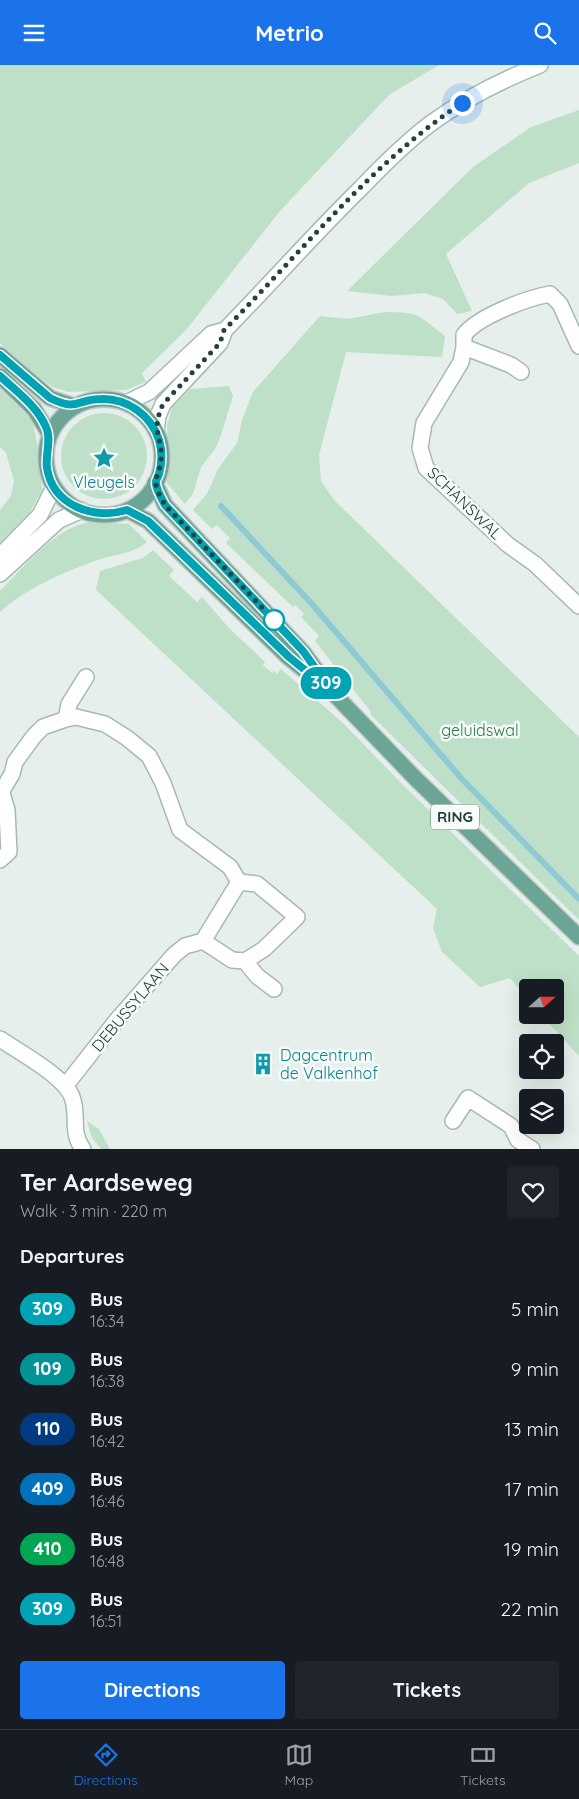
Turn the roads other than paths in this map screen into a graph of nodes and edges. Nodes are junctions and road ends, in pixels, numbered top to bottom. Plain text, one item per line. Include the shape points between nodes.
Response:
1 (540, 65) edge
2 (224, 330) junction
3 (579, 346) edge
4 (464, 347) junction
5 (0, 355) edge
6 (521, 372) dead end
7 (0, 376) edge
8 (126, 403) junction
9 (74, 406) junction
10 (156, 431) junction
11 (50, 435) junction
12 (155, 483) junction
13 (54, 487) junction
14 (82, 510) junction
15 (127, 510) junction
16 (0, 556) edge
17 (0, 574) edge
18 (579, 606) edge
19 (86, 677) dead end
20 (334, 694) junction
21 (66, 719) junction
22 (1, 793) edge
23 (0, 860) edge
24 (239, 881) junction
25 (579, 937) edge
26 (203, 941) junction
27 (245, 961) junction
28 (274, 989) dead end
29 (0, 1039) edge
30 (66, 1085) junction
31 (452, 1121) dead end
32 (516, 1145) edge
33 (83, 1149) edge
34 (532, 1149) edge

1 - 2 street via 462,103 401,147
2 - 8 street via 211,333 149,392
2 - 10 street via 220,343 163,404
3 - 4 street, SCHANSWAL via 560,304 550,294 536,296 477,323 464,335
4 - 6 street
4 - 18 street, SCHANSWAL via 460,362 424,423 420,448 426,468
5 - 9 main road via 50,398
7 - 11 main road via 34,409
8 - 9 main road via 100,399
8 - 10 main road via 143,414
9 - 11 main road
10 - 12 main road via 161,462
11 - 13 main road via 46,453
12 - 15 main road via 143,499
12 - 20 main road, RING via 165,505 303,651
13 - 14 main road via 66,501
13 - 16 street via 45,508
14 - 15 main road via 107,514
14 - 17 street via 59,520
15 - 20 main road, RING via 148,521 289,657
19 - 21 street via 69,704
20 - 25 main road, RING via 416,779
21 - 22 street via 43,727 34,736 15,763
21 - 24 street via 76,717 106,724 149,756 163,783 180,831 230,867
22 - 23 street via 7,810 9,851
24 - 26 street
24 - 27 street via 257,884 297,917 264,949
26 - 27 street via 232,960
26 - 30 street, DEBUSSYLAAN via 185,946 174,955
27 - 28 street
29 - 30 street
30 - 33 street via 73,1098 75,1130
31 - 32 street via 468,1098 511,1126
32 - 34 street

